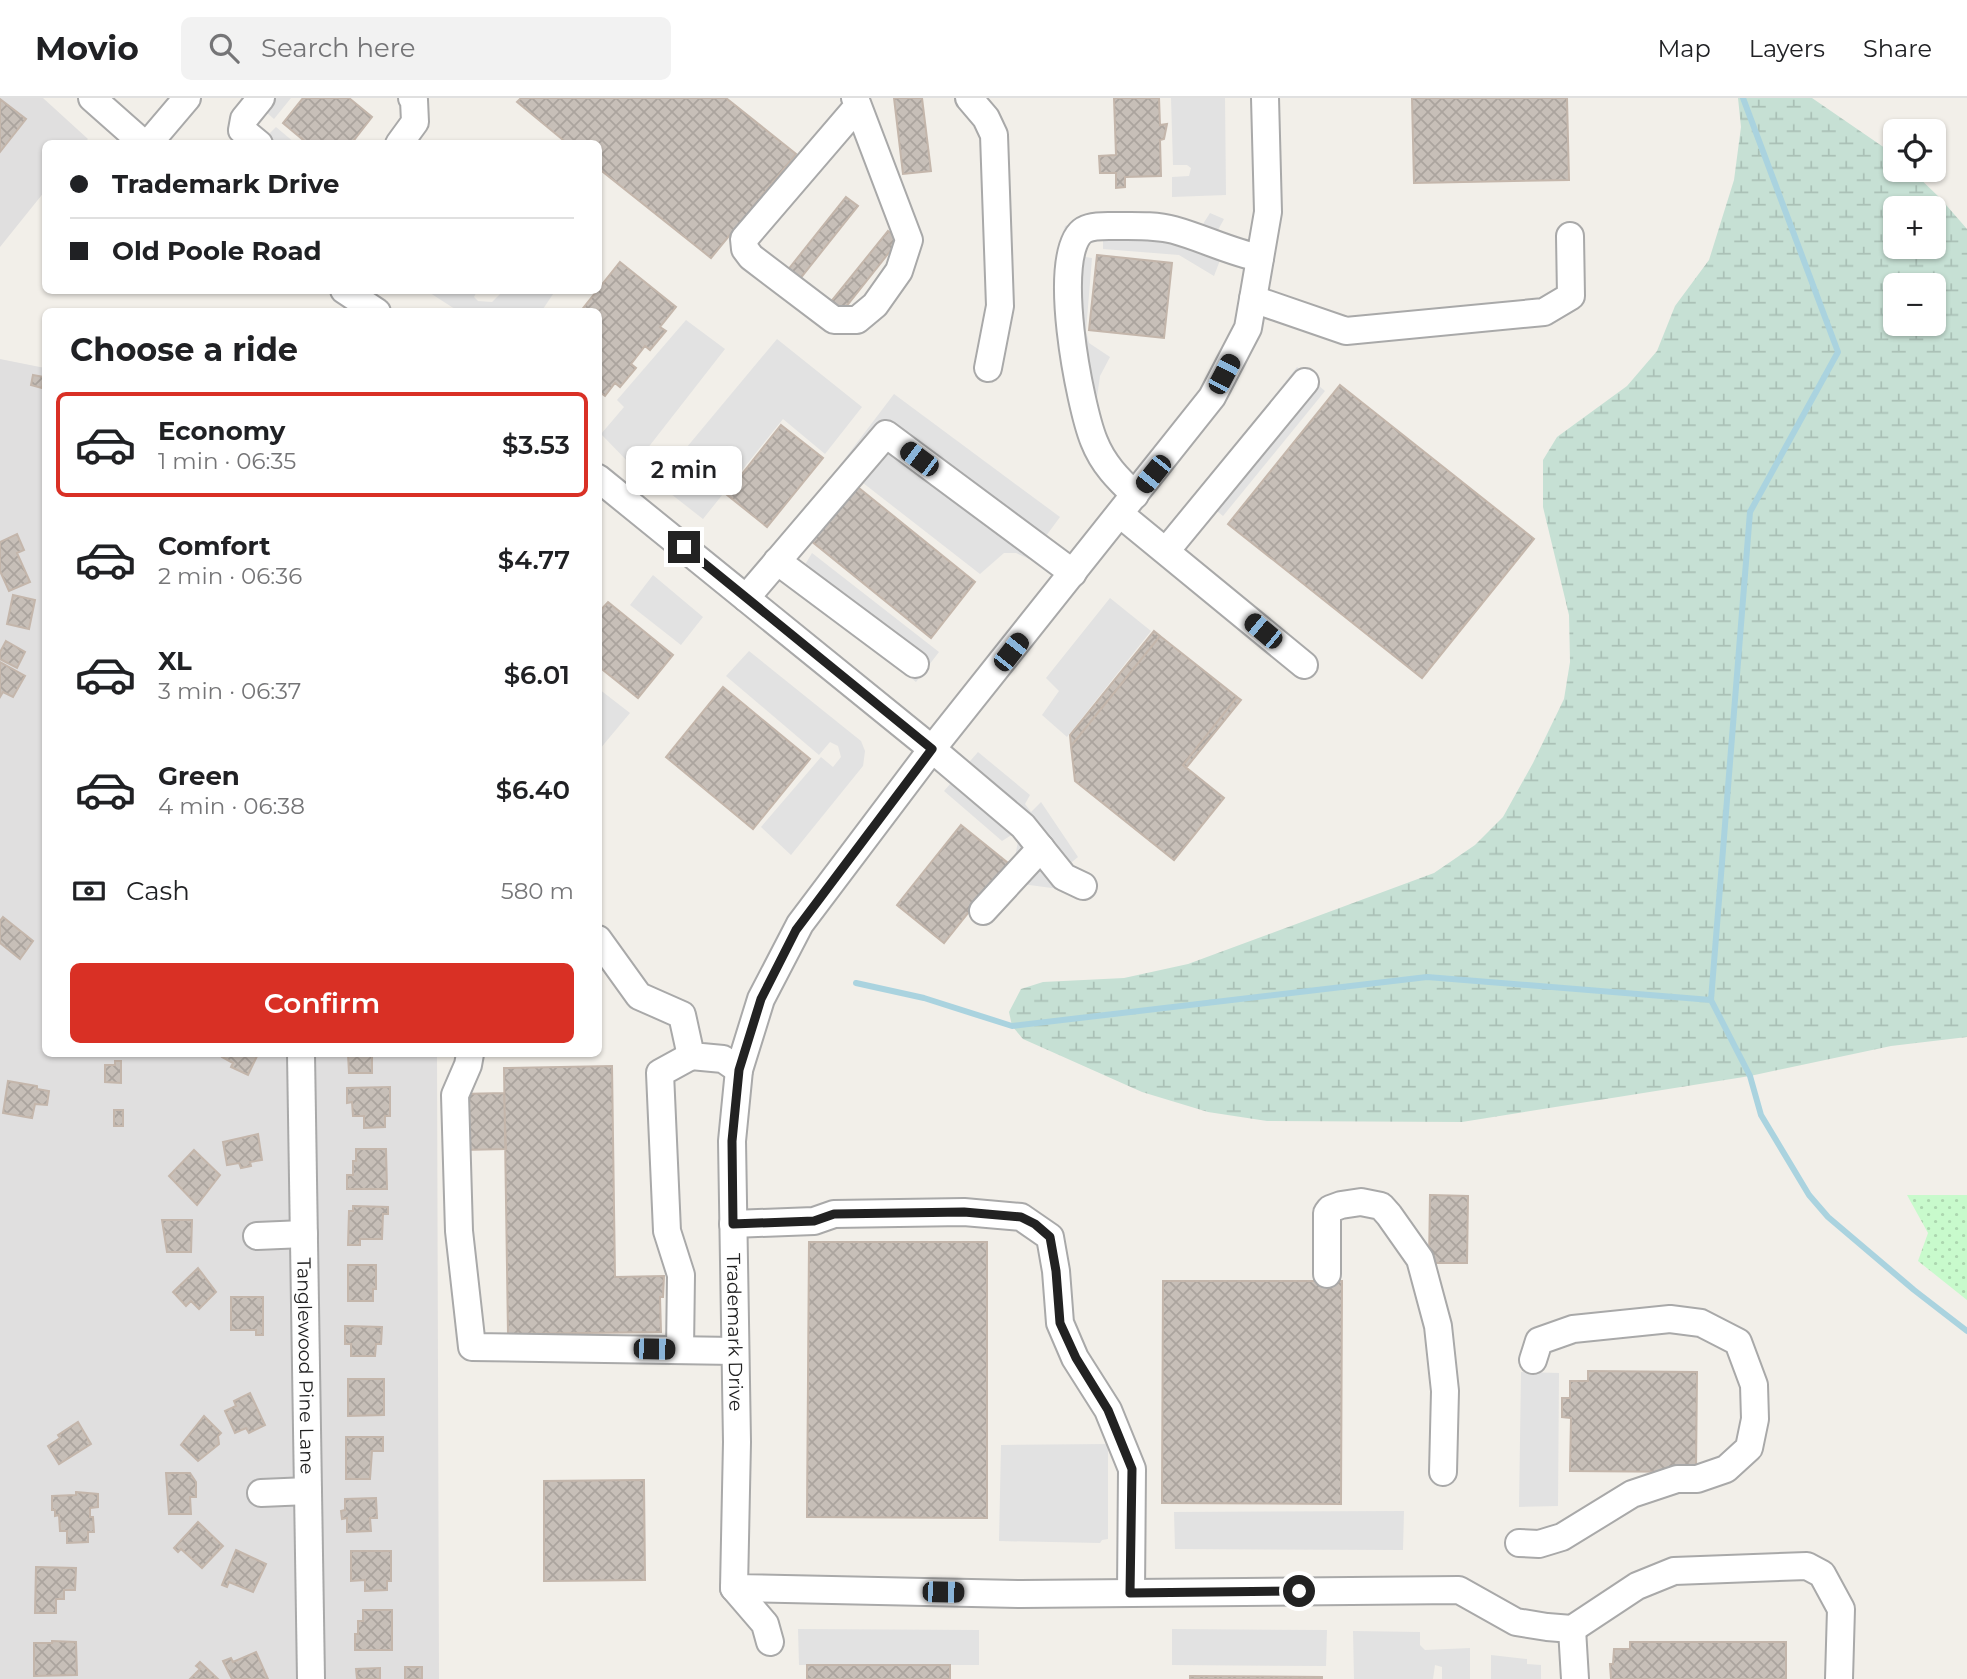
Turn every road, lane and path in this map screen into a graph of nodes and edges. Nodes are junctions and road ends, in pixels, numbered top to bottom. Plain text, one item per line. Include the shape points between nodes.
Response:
1 (92, 98) edge
2 (187, 98) edge
3 (261, 98) edge
4 (412, 98) edge
5 (969, 98) edge
6 (1265, 98) edge
7 (856, 102) edge
8 (141, 140) edge
9 (150, 140) edge
10 (254, 140) edge
11 (402, 140) edge
12 (1570, 236) dead end
13 (1260, 258) junction
14 (350, 294) edge
15 (1253, 299) junction
16 (371, 308) edge
17 (988, 368) dead end
18 (1305, 382) dead end
19 (602, 481) edge
20 (1128, 505) junction
21 (1166, 551) junction
22 (777, 561) junction
23 (1073, 573) junction
24 (746, 598) junction
25 (915, 664) dead end
26 (1304, 665) dead end
27 (932, 749) junction
28 (1041, 848) junction
29 (1083, 886) dead end
30 (983, 911) dead end
31 (602, 945) edge
32 (691, 1056) junction
33 (301, 1057) edge
34 (469, 1057) edge
35 (739, 1070) junction
36 (733, 1224) junction
37 (304, 1234) junction
38 (257, 1236) dead end
39 (1327, 1274) dead end
40 (680, 1350) junction
41 (735, 1351) junction
42 (1533, 1360) dead end
43 (1443, 1472) dead end
44 (308, 1491) junction
45 (261, 1493) dead end
46 (1520, 1543) dead end
47 (734, 1588) junction
48 (1130, 1593) junction
49 (1572, 1629) junction
50 (770, 1642) dead end
51 (311, 1679) edge
52 (1575, 1679) edge
53 (1839, 1679) edge

1 - 8 street
2 - 9 street
3 - 10 street via 244,119 242,130
4 - 11 street via 415,122
5 - 17 street via 994,135 1000,306
6 - 13 street, Trademark Drive via 1268,212
7 - 7 street via 909,240 900,271 875,304 857,320 834,320 751,257 744,239
12 - 15 street via 1571,296 1544,312 1346,331
13 - 15 street, Trademark Drive
13 - 20 street via 1173,230 1143,226 1092,227 1076,238 1067,269 1073,353 1093,440
14 - 16 street
15 - 20 street, Trademark Drive via 1248,328 1212,397
18 - 21 street
19 - 24 street
20 - 21 street
20 - 23 street, Trademark Drive
21 - 26 street
22 - 23 street via 886,434
22 - 24 street
22 - 25 street
23 - 27 street, Trademark Drive
24 - 27 street
27 - 28 street via 1023,826
27 - 35 street, Trademark Drive via 796,930 761,999
28 - 29 street via 1063,877
28 - 30 street
31 - 32 street via 639,996 682,1015
32 - 35 street via 723,1059
32 - 40 street via 660,1073 667,1231 681,1275
33 - 37 street, Tanglewood Pine Lane
34 - 40 street via 454,1095 459,1231 472,1347
35 - 36 street, Trademark Drive via 732,1141
36 - 41 street, Trademark Drive
36 - 48 street via 814,1221 834,1214 964,1212 1021,1217 1050,1237 1060,1323 1108,1410 1132,1469
37 - 38 street
37 - 44 street, Tanglewood Pine Lane
39 - 43 street via 1327,1213 1340,1205 1361,1202 1381,1206 1420,1259 1438,1326 1445,1391
40 - 41 street
41 - 47 street, Trademark Drive
42 - 46 street via 1539,1341 1573,1329 1670,1319 1701,1323 1738,1342 1754,1385 1755,1419 1749,1448 1726,1469 1632,1494 1562,1537 1539,1544
44 - 45 street
44 - 51 street, Tanglewood Pine Lane
47 - 48 street
47 - 50 street via 765,1624
48 - 49 street via 1459,1590 1516,1622
49 - 52 street
49 - 53 street via 1637,1586 1674,1571 1807,1566 1822,1574 1841,1609

